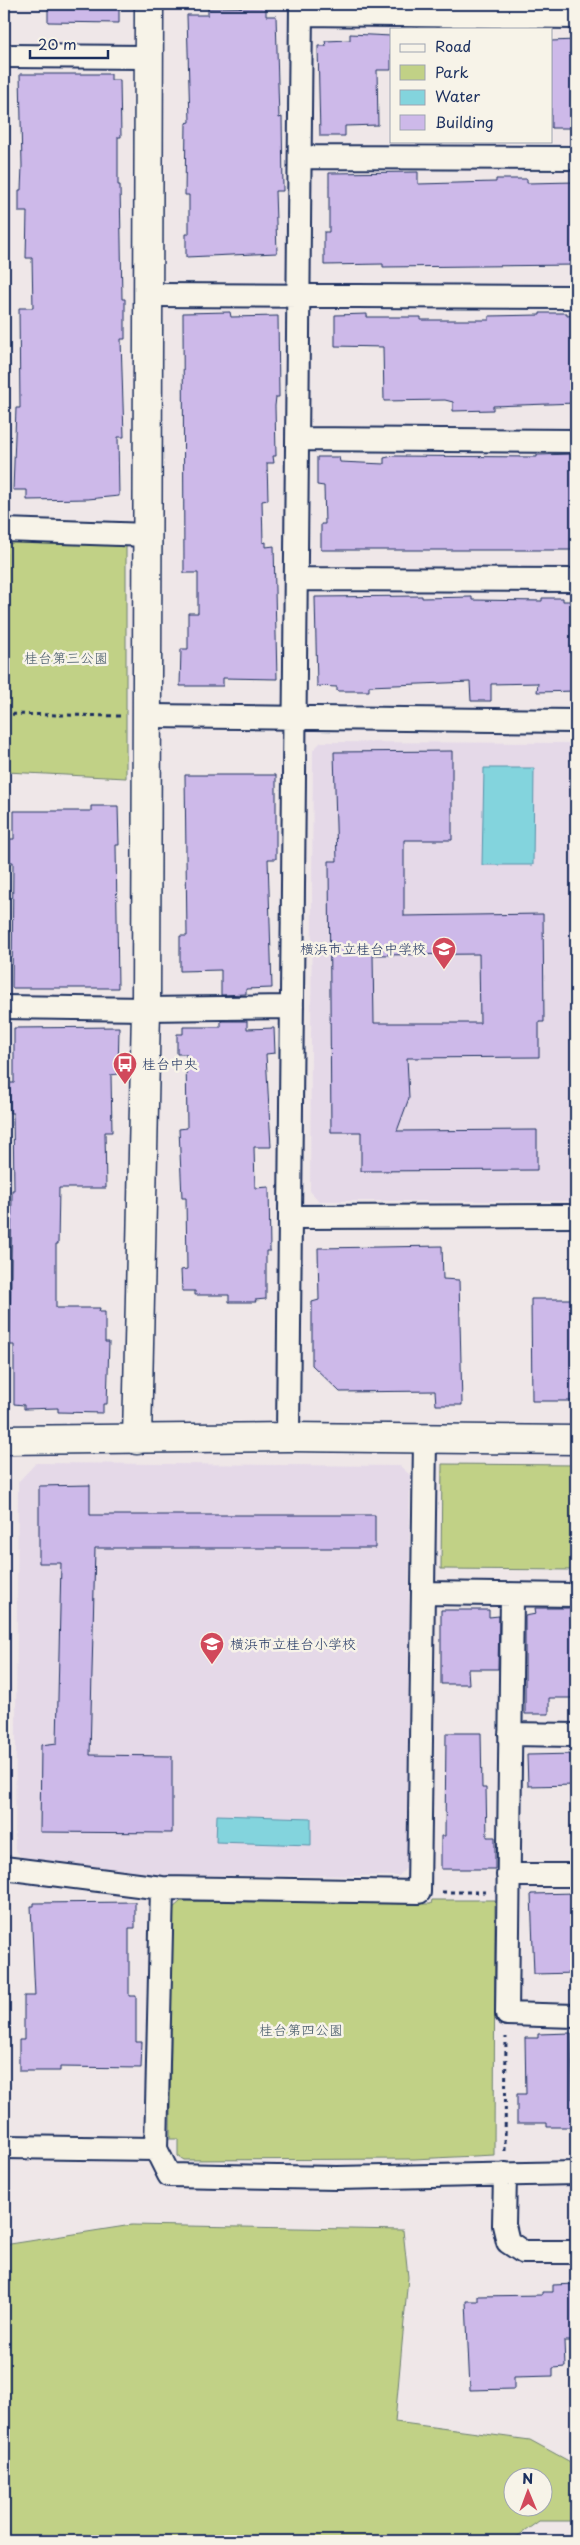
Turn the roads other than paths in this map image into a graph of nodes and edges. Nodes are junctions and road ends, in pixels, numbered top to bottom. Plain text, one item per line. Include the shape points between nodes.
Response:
1 (149, 4) edge
2 (301, 9) edge
3 (576, 16) edge
4 (4, 56) edge
5 (149, 57) junction
6 (300, 156) junction
7 (576, 158) edge
8 (149, 295) junction
9 (299, 296) junction
10 (576, 297) edge
11 (297, 440) junction
12 (576, 441) edge
13 (4, 530) edge
14 (148, 535) junction
15 (296, 579) junction
16 (576, 580) edge
17 (148, 716) junction
18 (295, 718) junction
19 (576, 720) edge
20 (4, 1007) edge
21 (292, 1008) junction
22 (146, 1009) junction
23 (576, 1216) edge
24 (290, 1217) junction
25 (288, 1437) junction
26 (425, 1439) junction
27 (4, 1440) edge
28 (137, 1440) junction
29 (576, 1440) edge
30 (424, 1593) junction
31 (576, 1595) edge
32 (512, 1596) junction
33 (510, 1734) junction
34 (576, 1735) edge
35 (4, 1868) edge
36 (576, 1876) edge
37 (508, 1883) junction
38 (162, 1888) junction
39 (576, 2016) edge
40 (4, 2147) edge
41 (156, 2149) junction
42 (576, 2173) edge
43 (505, 2174) junction
44 (576, 2252) edge

1 - 5 street
2 - 3 street
2 - 6 street
4 - 5 street
5 - 8 street
6 - 7 street
6 - 9 street
8 - 9 street
8 - 14 street
9 - 10 street
9 - 11 street
11 - 12 street
11 - 15 street
13 - 14 street
14 - 17 street
15 - 16 street
15 - 18 street
17 - 18 street
17 - 22 street
18 - 19 street
18 - 21 street
20 - 22 street
21 - 22 street
21 - 24 street
22 - 28 street
23 - 24 street
24 - 25 street
25 - 26 street
25 - 28 street
26 - 29 street
26 - 30 street
27 - 28 street
30 - 32 street
30 - 38 street via 419,1892
31 - 32 street
32 - 33 street
33 - 34 street
33 - 37 street
35 - 38 street
36 - 37 street
37 - 39 street via 507,2014
38 - 41 street
40 - 41 street
41 - 43 street via 169,2174 337,2178
42 - 43 street
43 - 44 street via 504,2225 508,2242 524,2252

